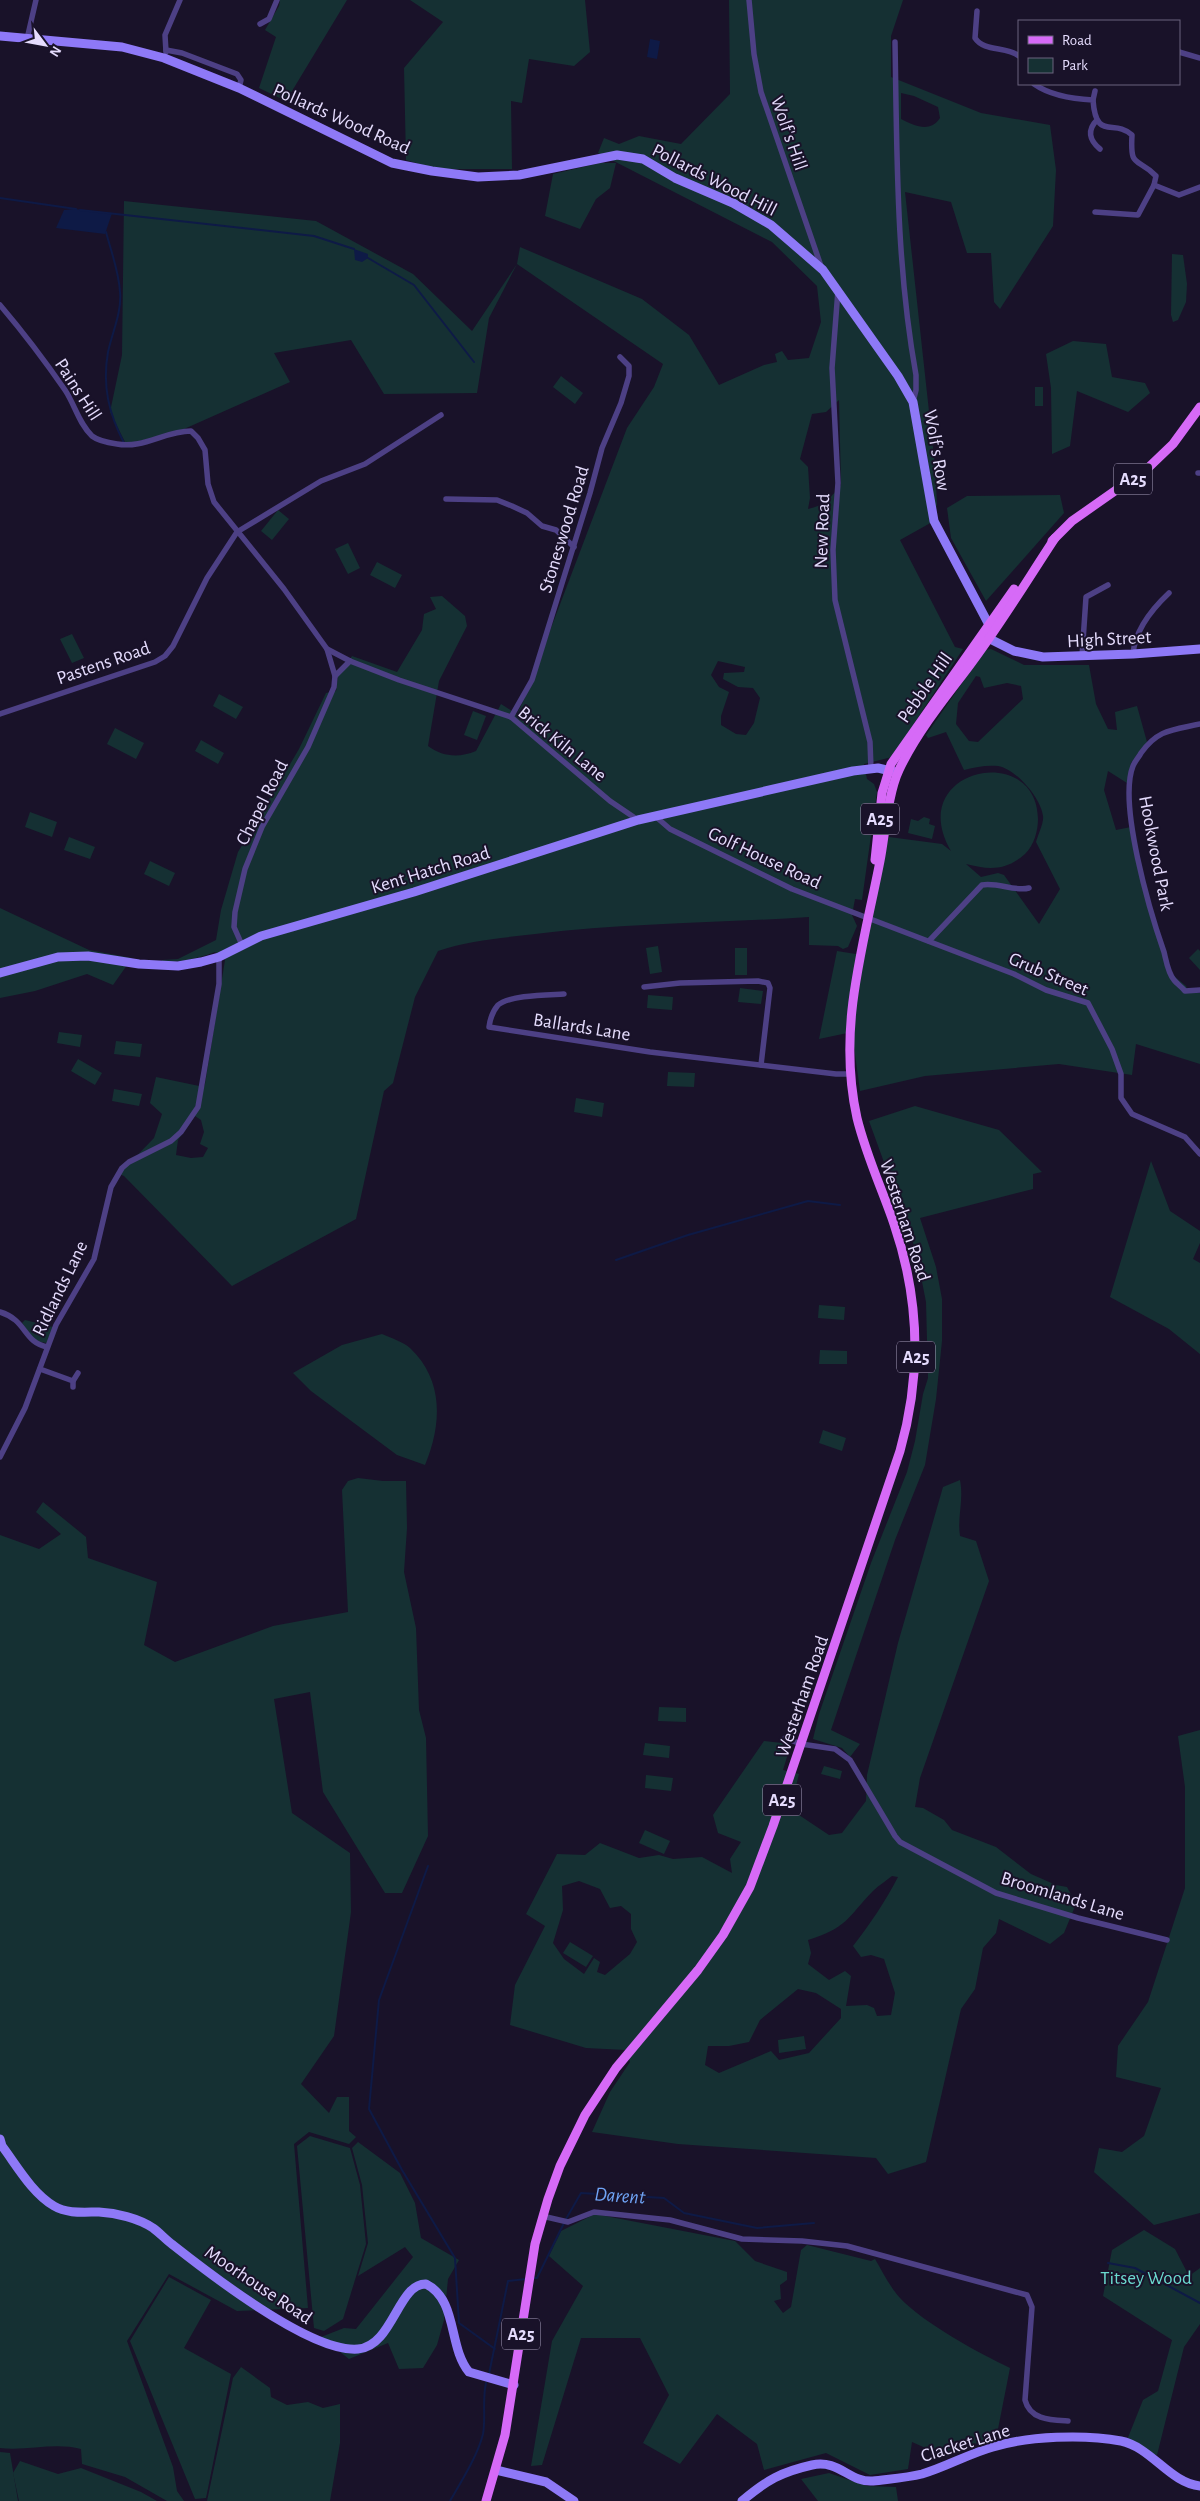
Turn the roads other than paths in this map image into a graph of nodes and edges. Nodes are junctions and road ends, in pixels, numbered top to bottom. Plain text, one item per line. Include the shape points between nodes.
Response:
1 (36, 0) edge
2 (180, 0) edge
3 (277, 0) edge
4 (748, 0) edge
5 (977, 11) dead end
6 (260, 24) dead end
7 (0, 36) edge
8 (27, 39) junction
9 (895, 42) dead end
10 (1180, 52) edge
11 (165, 54) junction
12 (1018, 55) edge
13 (1200, 58) edge
14 (1036, 85) edge
15 (1094, 91) dead end
16 (1093, 100) junction
17 (1097, 120) junction
18 (1100, 149) dead end
19 (523, 174) joint
20 (1154, 185) junction
21 (1200, 188) edge
22 (1094, 212) dead end
23 (1110, 213) junction
24 (1110, 221) dead end
25 (823, 270) junction
26 (838, 290) junction
27 (0, 305) edge
28 (620, 357) dead end
29 (913, 402) junction
30 (1200, 407) edge
31 (441, 415) dead end
32 (446, 499) dead end
33 (237, 532) junction
34 (574, 548) junction
35 (1108, 585) dead end
36 (1169, 593) dead end
37 (989, 630) junction
38 (327, 649) junction
39 (1200, 649) edge
40 (1133, 654) junction
41 (1082, 656) junction
42 (350, 661) junction
43 (335, 676) junction
44 (0, 714) edge
45 (512, 717) junction
46 (1200, 724) edge
47 (871, 769) junction
48 (886, 775) junction
49 (896, 777) junction
50 (655, 816) junction
51 (638, 820) junction
52 (1029, 888) dead end
53 (869, 907) junction
54 (867, 918) junction
55 (928, 941) junction
56 (242, 945) junction
57 (219, 957) junction
58 (0, 973) edge
59 (644, 987) dead end
60 (1200, 990) edge
61 (564, 994) dead end
62 (761, 1065) junction
63 (851, 1074) junction
64 (1200, 1154) edge
65 (0, 1312) edge
66 (47, 1347) junction
67 (40, 1369) junction
68 (78, 1373) dead end
69 (0, 1457) edge
70 (784, 1738) dead end
71 (802, 1744) junction
72 (1167, 1940) dead end
73 (0, 2139) edge
74 (542, 2216) junction
75 (514, 2385) junction
76 (1068, 2421) dead end
77 (496, 2470) junction
78 (1200, 2486) edge
79 (486, 2501) edge
80 (574, 2501) edge
81 (742, 2501) edge

1 - 8 street
2 - 11 street via 165,35
3 - 6 street via 269,19
4 - 25 street, Wolf's Hill via 760,92
5 - 12 street via 973,40
7 - 8 street, Pollards Wood Road
8 - 11 street, Pollards Wood Road
9 - 29 street via 903,270 916,375
10 - 13 street
11 - 19 street, Pollards Wood Road via 392,163 478,177
14 - 16 street via 1072,99
15 - 16 street
16 - 17 street
17 - 18 street via 1090,134
17 - 20 street via 1108,128 1127,130 1132,134 1132,155 1136,163 1156,176
19 - 25 street, Pollards Wood Hill via 617,155 643,159 771,224
20 - 21 street via 1179,196
20 - 23 street via 1138,215
22 - 23 street
23 - 24 street
25 - 26 street, Pollards Wood Hill
26 - 29 street, Wolf's Row
26 - 47 street, New Road via 832,368 838,483 833,550 836,600 870,742
27 - 33 street, Pains Hill via 66,392 77,418 93,437 118,444 140,444 168,434 191,431 205,450 208,484 214,502
28 - 34 street, Stoneswood Road via 628,366 629,376 602,448
29 - 37 street, Wolf's Row via 934,521
30 - 37 main road, A25 via 1174,444 1149,467 1072,521 1055,538
31 - 33 street via 365,464 321,481
32 - 34 street via 497,500 542,526 556,530
33 - 38 street, Pains Hill
33 - 44 street, Pastens Road via 207,578 165,656
34 - 45 street, Stoneswood Road via 532,680
35 - 41 street via 1086,597
36 - 40 street via 1142,625 1134,641
37 - 41 street, High Street via 1020,652 1043,657
37 - 48 main road, Pebble Hill / A25
37 - 49 main road, Pebble Hill
38 - 42 street, Pains Hill
38 - 43 street
39 - 40 street, High Street
40 - 41 street, High Street
42 - 43 street
42 - 45 street, Brick Kiln Lane
43 - 56 street, Chapel Road via 334,687 308,747 270,812 245,870 234,927
45 - 51 street, Brick Kiln Lane via 610,801
46 - 60 street, Hookwood Park via 1164,731 1156,737 1133,765 1130,781 1132,824 1157,933 1172,978 1185,991
47 - 48 street
47 - 50 street, Kent Hatch Road
48 - 49 street
48 - 53 main road, Westerham Road / A25
49 - 53 main road, Westerham Road
50 - 51 street, Kent Hatch Road
50 - 54 street, Golf House Road via 670,830 792,889
51 - 56 street, Kent Hatch Road via 414,892 261,936
52 - 55 street via 982,885
53 - 54 main road, Westerham Road / A25
54 - 55 street, Grub Street
54 - 63 main road, Westerham Road / A25 via 851,1009
55 - 64 street, Grub Street via 1014,974 1046,990 1088,1003 1112,1048 1121,1074 1121,1098 1132,1114 1185,1137
56 - 57 street, Kent Hatch Road
57 - 58 street, Kent Hatch Road via 178,966 88,956 58,957
57 - 66 street, Ridlands Lane via 219,984 198,1107 181,1132 122,1168 111,1187 94,1259 66,1305
59 - 62 street via 680,983 768,983
61 - 62 street, Ballards Lane via 506,1001 498,1005 490,1017 489,1027
62 - 63 street, Ballards Lane
63 - 71 main road, Westerham Road / A25 via 860,1130 909,1276 916,1332 915,1374 910,1416 899,1457
65 - 66 street via 20,1322 34,1343
66 - 67 street, Ridlands Lane
67 - 68 street via 73,1384
67 - 69 street, Ridlands Lane
70 - 71 street, Broomlands Lane
71 - 72 street, Broomlands Lane via 841,1752 850,1760 897,1839 943,1866 996,1893
71 - 74 main road, Westerham Road / A25 via 762,1857 740,1906 698,1970 653,2020 600,2091 566,2153
73 - 75 street, Moorhouse Road via 37,2192 55,2206 72,2211 126,2216 152,2228 275,2318 306,2336 337,2348 362,2349 375,2342 408,2294 415,2287 426,2284 442,2299 457,2350 469,2372
74 - 75 main road, Westerham Road / A25 via 528,2279
74 - 76 street via 568,2222 594,2212 670,2220 742,2239 847,2246 1027,2295 1032,2307 1026,2406 1037,2417
75 - 77 main road, Westerham Road / A25
77 - 79 main road, Westerham Road / A25
77 - 80 street via 546,2482
78 - 81 street, Clacket Lane via 1184,2480 1128,2443 1077,2438 999,2445 921,2474 873,2481 861,2479 830,2464 817,2464 773,2477

